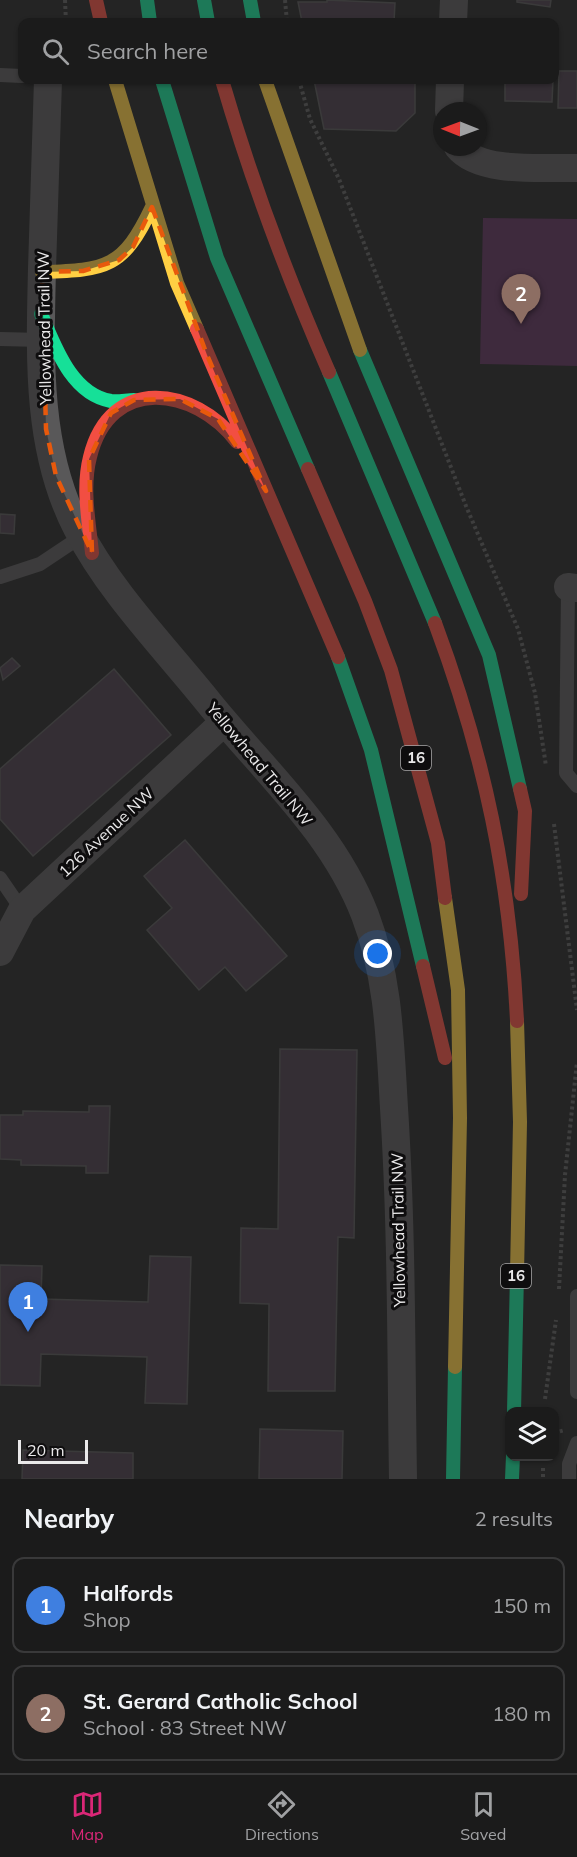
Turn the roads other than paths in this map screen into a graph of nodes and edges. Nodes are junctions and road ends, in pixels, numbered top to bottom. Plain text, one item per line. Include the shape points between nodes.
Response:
1 (96, 0) edge
2 (147, 0) edge
3 (204, 0) edge
4 (249, 0) edge
5 (260, 0) edge
6 (454, 0) edge
7 (100, 18) edge
8 (149, 18) edge
9 (207, 18) edge
10 (253, 18) edge
11 (261, 18) edge
12 (453, 18) edge
13 (0, 75) edge
14 (18, 76) edge
15 (48, 84) edge
16 (116, 84) edge
17 (163, 84) edge
18 (223, 84) edge
19 (266, 84) edge
20 (450, 84) edge
21 (449, 102) edge
22 (475, 156) edge
23 (577, 168) edge
24 (152, 207) junction
25 (42, 272) junction
26 (41, 327) junction
27 (0, 339) edge
28 (134, 400) junction
29 (266, 491) junction
30 (87, 545) junction
31 (0, 577) edge
32 (572, 587) edge
33 (225, 722) junction
34 (577, 786) edge
35 (0, 878) edge
36 (22, 910) junction
37 (0, 952) edge
38 (516, 986) junction
39 (460, 1118) junction
40 (577, 1296) edge
41 (577, 1392) edge
42 (514, 1407) edge
43 (577, 1443) edge
44 (513, 1461) edge
45 (404, 1479) edge
46 (453, 1479) edge
47 (512, 1479) edge
48 (569, 1479) edge

1 - 7 highway
2 - 8 highway
3 - 9 highway
4 - 10 highway
5 - 11 highway
6 - 12 street
13 - 14 lane
15 - 25 street, Yellowhead Trail NW
16 - 24 highway
17 - 39 highway, 16 via 217,258 365,601 416,754 438,843 458,990
18 - 38 highway, 16 via 274,243 416,571 472,732 498,835
19 - 38 highway via 369,375 489,655 525,811
20 - 21 street
22 - 23 street via 518,166
24 - 25 highway via 133,247 119,260 83,271
24 - 29 highway via 177,283
25 - 26 street, Yellowhead Trail NW
26 - 27 lane
26 - 28 highway via 73,377 99,396
26 - 30 street, Yellowhead Trail NW via 46,429 56,476
28 - 29 highway via 159,396 180,399 218,419
28 - 30 highway via 111,413 89,459
29 - 39 highway via 333,642 371,750
30 - 31 lane
30 - 33 street, Yellowhead Trail NW
32 - 34 lane via 566,773
33 - 36 street, 126 Avenue NW
33 - 45 street, Yellowhead Trail NW via 308,819 344,868 380,959 397,1161
35 - 36 lane
36 - 37 street, 126 Avenue NW
38 - 42 highway, 16 via 519,1113
39 - 46 highway, 16
40 - 41 lane
43 - 48 lane via 569,1464
44 - 47 highway

